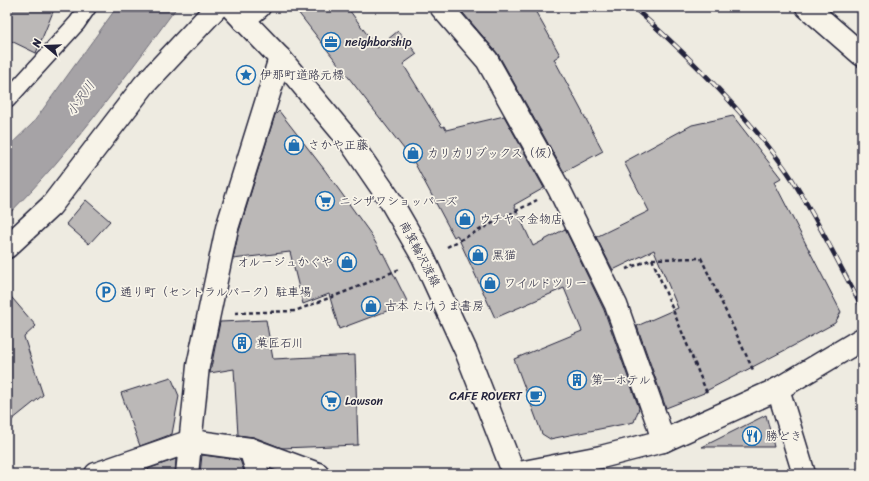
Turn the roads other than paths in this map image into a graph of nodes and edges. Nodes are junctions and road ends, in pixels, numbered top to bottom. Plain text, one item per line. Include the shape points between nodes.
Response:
1 (88, 7) edge
2 (217, 7) edge
3 (441, 7) edge
4 (807, 7) edge
5 (244, 11) edge
6 (862, 55) edge
7 (280, 58) junction
8 (7, 100) edge
9 (7, 247) edge
10 (862, 339) edge
11 (778, 389) junction
12 (191, 441) junction
13 (663, 441) junction
14 (250, 449) junction
15 (96, 474) edge
16 (187, 474) edge
17 (258, 474) edge
18 (318, 474) edge
19 (513, 474) edge
20 (804, 474) edge

1 - 8 lane via 77,23
2 - 9 street via 144,85 51,206
3 - 13 street via 487,60 559,188 616,305
4 - 6 street
5 - 7 street, 南箕輪沢渡線
7 - 12 street via 228,228 198,366
7 - 19 street, 南箕輪沢渡線 via 355,150 390,200 423,257 466,351
10 - 11 street
11 - 13 street
11 - 20 street
12 - 14 street
12 - 15 street
12 - 16 street
13 - 19 street via 602,457
14 - 17 street
14 - 18 street

